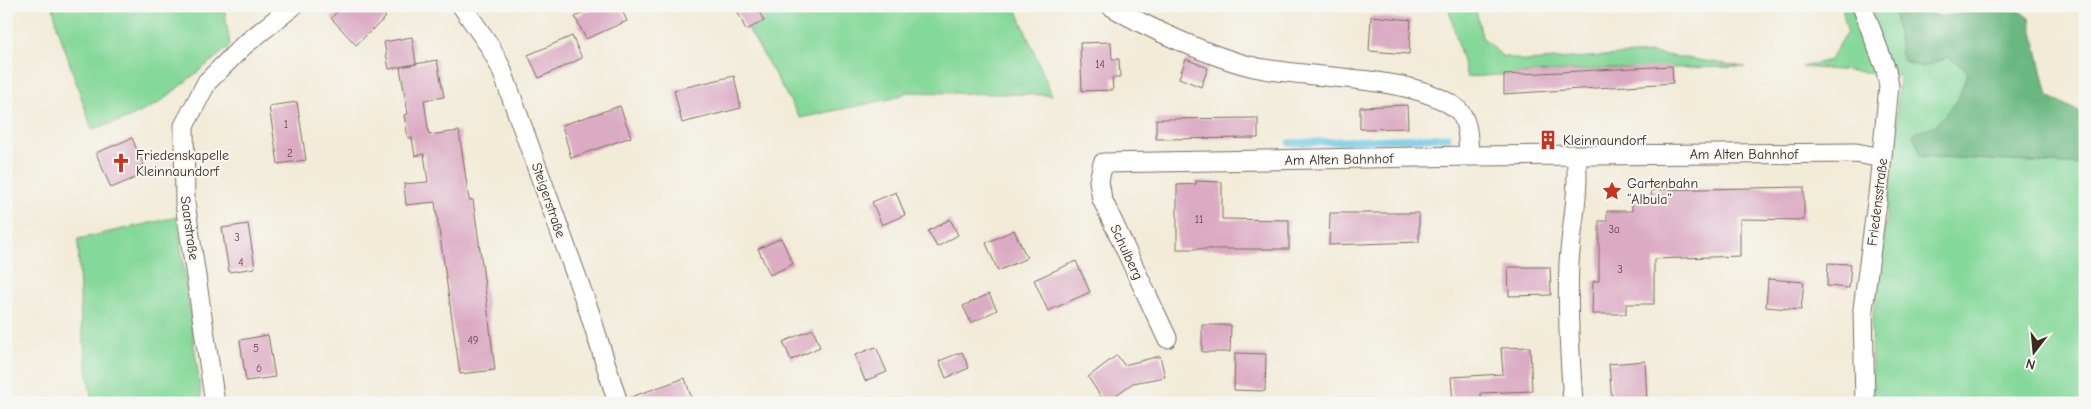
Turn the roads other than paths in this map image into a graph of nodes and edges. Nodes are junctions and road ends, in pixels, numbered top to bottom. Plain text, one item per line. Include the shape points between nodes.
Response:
1 (293, 6) edge
2 (462, 6) edge
3 (1111, 6) edge
4 (1862, 6) edge
5 (1469, 156) junction
6 (1576, 156) junction
7 (1882, 158) junction
8 (1102, 163) joint
9 (1167, 338) dead end
10 (215, 403) edge
11 (618, 403) edge
12 (1574, 403) edge
13 (1865, 403) edge

1 - 10 street, Saarstraße via 243,46 207,82 184,126 186,203
2 - 11 street, Steigerstraße via 501,68
3 - 5 street via 1206,51 1254,67 1412,88 1439,97 1459,111 1464,120
4 - 7 street, Friedensstraße via 1889,86
5 - 6 street, Am Alten Bahnhof
5 - 8 street, Am Alten Bahnhof
6 - 7 street, Am Alten Bahnhof via 1856,153
6 - 12 street via 1578,173 1569,265 1569,339
7 - 13 street, Friedensstraße via 1863,309
8 - 9 street, Schulberg via 1099,181 1102,199

